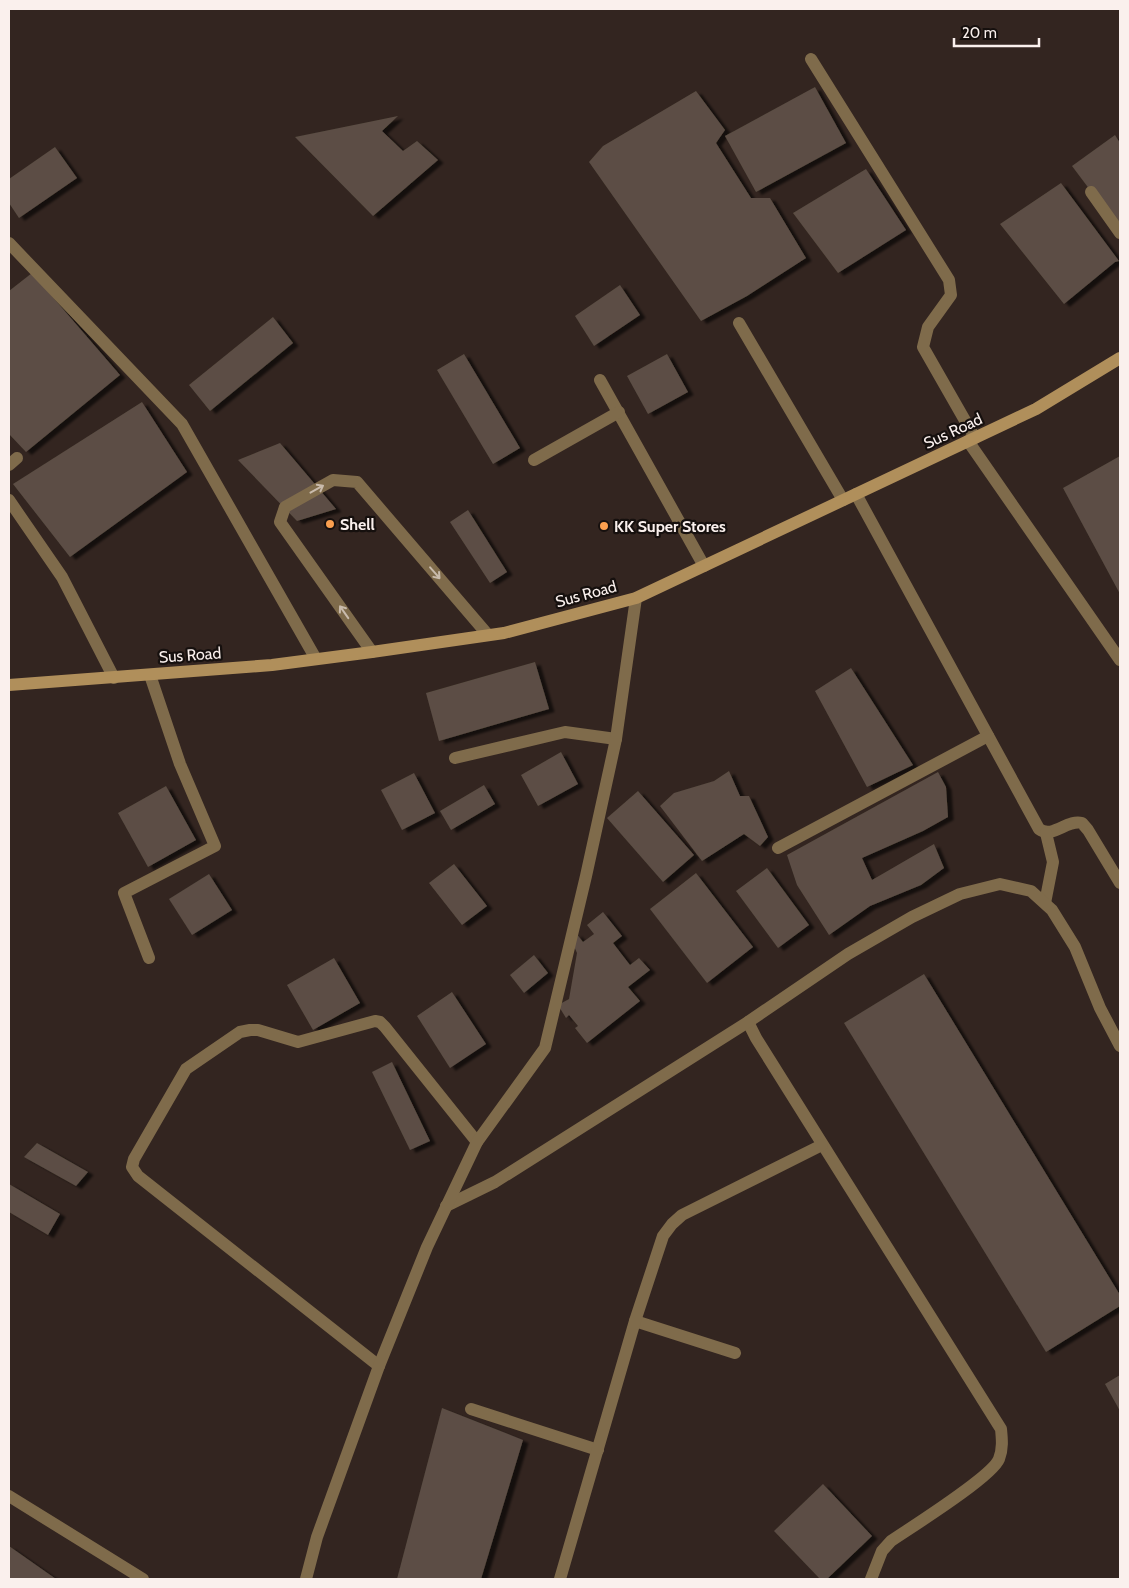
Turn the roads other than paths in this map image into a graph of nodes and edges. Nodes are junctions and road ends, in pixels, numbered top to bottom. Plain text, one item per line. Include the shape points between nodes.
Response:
1 (811, 59) dead end
2 (1091, 192) dead end
3 (1120, 233) edge
4 (9, 243) edge
5 (739, 324) dead end
6 (1120, 358) edge
7 (600, 380) dead end
8 (619, 412) junction
9 (971, 440) junction
10 (534, 460) dead end
11 (856, 494) junction
12 (9, 500) edge
13 (843, 500) junction
14 (704, 566) junction
15 (636, 598) junction
16 (488, 635) junction
17 (372, 652) junction
18 (316, 659) junction
19 (1120, 660) edge
20 (150, 674) junction
21 (114, 678) junction
22 (9, 686) edge
23 (988, 736) junction
24 (616, 739) junction
25 (455, 758) dead end
26 (1046, 833) junction
27 (778, 848) dead end
28 (1120, 883) edge
29 (1045, 903) junction
30 (149, 958) dead end
31 (748, 1022) junction
32 (1120, 1046) edge
33 (477, 1142) junction
34 (822, 1145) junction
35 (446, 1206) junction
36 (635, 1321) junction
37 (734, 1353) dead end
38 (380, 1366) junction
39 (471, 1409) dead end
40 (598, 1450) junction
41 (9, 1496) edge
42 (143, 1579) edge
43 (306, 1579) edge
44 (560, 1579) edge
45 (872, 1579) edge

1 - 9 street via 948,280 951,295 928,326 923,347
2 - 3 street
4 - 18 street via 182,424
5 - 13 street
6 - 9 main road, Sus Road via 1036,409
7 - 8 street
8 - 10 street
8 - 14 street
9 - 11 main road, Sus Road
9 - 19 street
11 - 13 main road, Sus Road
11 - 23 street
12 - 21 street via 62,577
13 - 14 main road, Sus Road
14 - 15 main road, Sus Road
15 - 16 main road, Sus Road
15 - 24 street
16 - 17 main road, Sus Road
17 -> 16 street via 280,522 286,507 333,480 357,482
17 - 18 main road, Sus Road
18 - 20 main road, Sus Road
20 - 21 main road, Sus Road
20 - 30 street via 180,764 216,846 124,893
21 - 22 main road, Sus Road
23 - 26 street via 1036,824
23 - 27 street
24 - 25 street via 565,732
24 - 33 street via 545,1048
26 - 28 street via 1072,823 1082,823
26 - 29 street via 1053,862
29 - 31 street via 1031,891 1000,884 960,894 848,954
29 - 32 street via 1075,947
31 - 34 street
31 - 35 street via 495,1182
33 - 35 street
33 - 38 street via 385,1027 375,1021 298,1042 258,1030 240,1032 186,1069 134,1158 132,1167 138,1176
34 - 36 street via 672,1224 663,1236
34 - 45 street via 1001,1428 1003,1444 999,1461 977,1482 891,1541 882,1551
35 - 38 street
36 - 37 street
36 - 40 street
38 - 43 street via 317,1537
39 - 40 street
40 - 44 street
41 - 42 street

